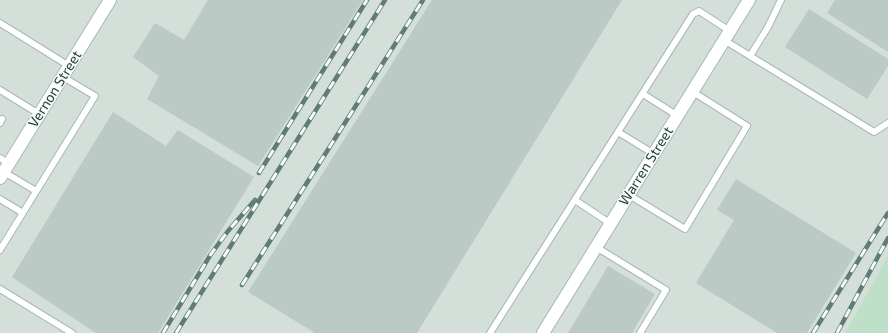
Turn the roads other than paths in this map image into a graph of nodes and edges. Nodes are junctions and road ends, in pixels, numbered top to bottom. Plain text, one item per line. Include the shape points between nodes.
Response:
1 (110, 0) edge
2 (749, 0) edge
3 (781, 0) edge
4 (0, 23) edge
5 (727, 36) junction
6 (750, 56) junction
7 (69, 66) junction
8 (63, 76) junction
9 (0, 90) edge
10 (692, 92) junction
11 (643, 94) junction
12 (40, 114) junction
13 (678, 116) junction
14 (888, 123) edge
15 (618, 132) junction
16 (654, 154) junction
17 (3, 168) edge
18 (36, 191) junction
19 (629, 195) junction
20 (0, 199) edge
21 (575, 200) junction
22 (23, 213) junction
23 (611, 224) junction
24 (596, 247) junction
25 (0, 250) edge
26 (0, 289) edge
27 (72, 333) edge
28 (490, 333) edge
29 (543, 333) edge
30 (640, 333) edge

1 - 7 street, Vernon Street
2 - 5 street, Warren Street
3 - 6 lane
4 - 7 lane
5 - 6 lane
5 - 10 street, Warren Street
5 - 11 lane via 699,11 693,14
6 - 14 lane via 874,132
7 - 8 street, Vernon Street
8 - 12 street, Vernon Street
8 - 18 lane via 95,96
9 - 12 lane
10 - 13 street, Warren Street
10 - 19 lane via 748,126 685,229
11 - 13 lane
11 - 15 lane
12 - 17 street, Vernon Street
13 - 16 street, Warren Street
15 - 16 lane
15 - 21 lane
16 - 19 street, Warren Street
17 - 18 lane
18 - 22 lane
19 - 23 street, Warren Street
20 - 22 lane
21 - 23 lane
21 - 28 lane
22 - 25 lane
23 - 24 street, Warren Street
24 - 29 street, Warren Street
24 - 30 lane via 666,290
26 - 27 lane

